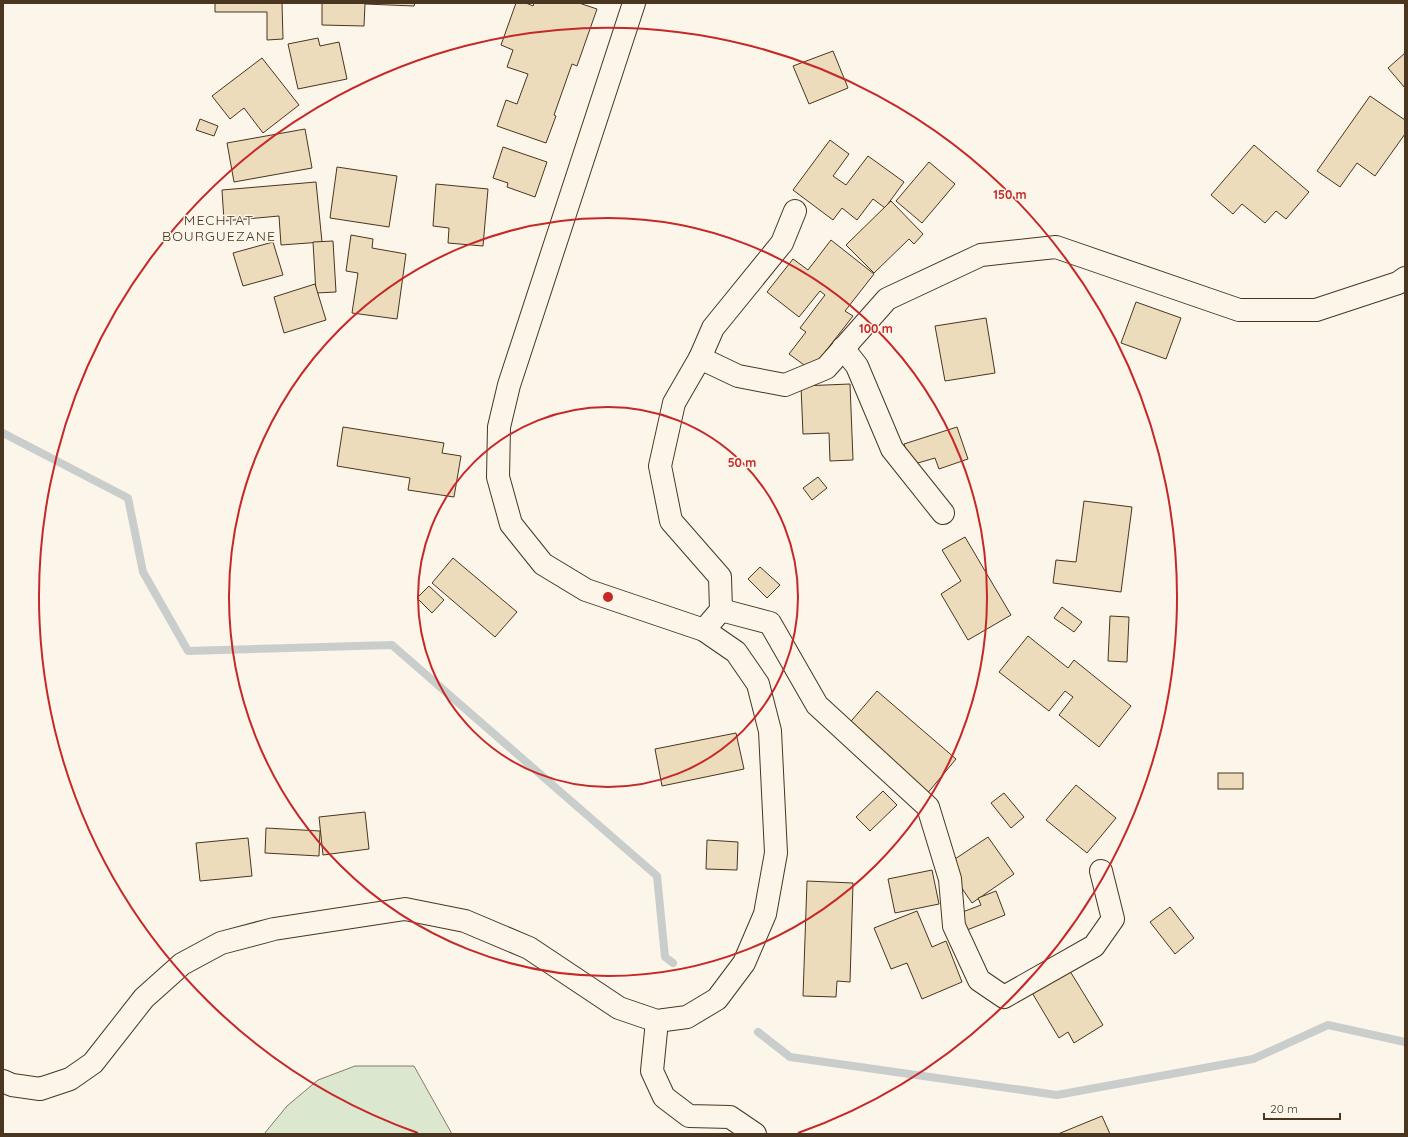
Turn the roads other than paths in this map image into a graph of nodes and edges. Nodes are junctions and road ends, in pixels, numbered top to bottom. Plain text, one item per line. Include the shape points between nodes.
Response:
1 (634, 3) edge
2 (795, 210) dead end
3 (1405, 278) edge
4 (843, 348) junction
5 (700, 358) junction
6 (943, 513) dead end
7 (721, 610) junction
8 (704, 630) junction
9 (1101, 871) dead end
10 (656, 1022) junction
11 (3, 1081) edge
12 (755, 1134) edge

1 - 8 street via 509,385 499,427 498,477 511,524 543,564 586,590
2 - 5 street via 782,243 713,328
3 - 4 street via 1398,283 1316,310 1239,310 1056,247 981,255 887,299
4 - 5 street via 826,368 785,385 738,376
4 - 6 street via 857,366 892,450
5 - 7 street via 674,403 660,466 671,521 720,577
7 - 8 street
7 - 9 street via 770,623 817,705 928,807 950,879 954,926 979,980 1004,997 1094,946 1113,919
8 - 10 street via 736,652 758,684 770,731 776,853 765,914 744,963 717,999 687,1017
10 - 11 street via 619,1008 529,948 465,921 405,909 274,929 221,943 182,964 144,998 93,1063 70,1079 40,1089 12,1085
10 - 12 street via 652,1071 664,1098 689,1116 730,1117

